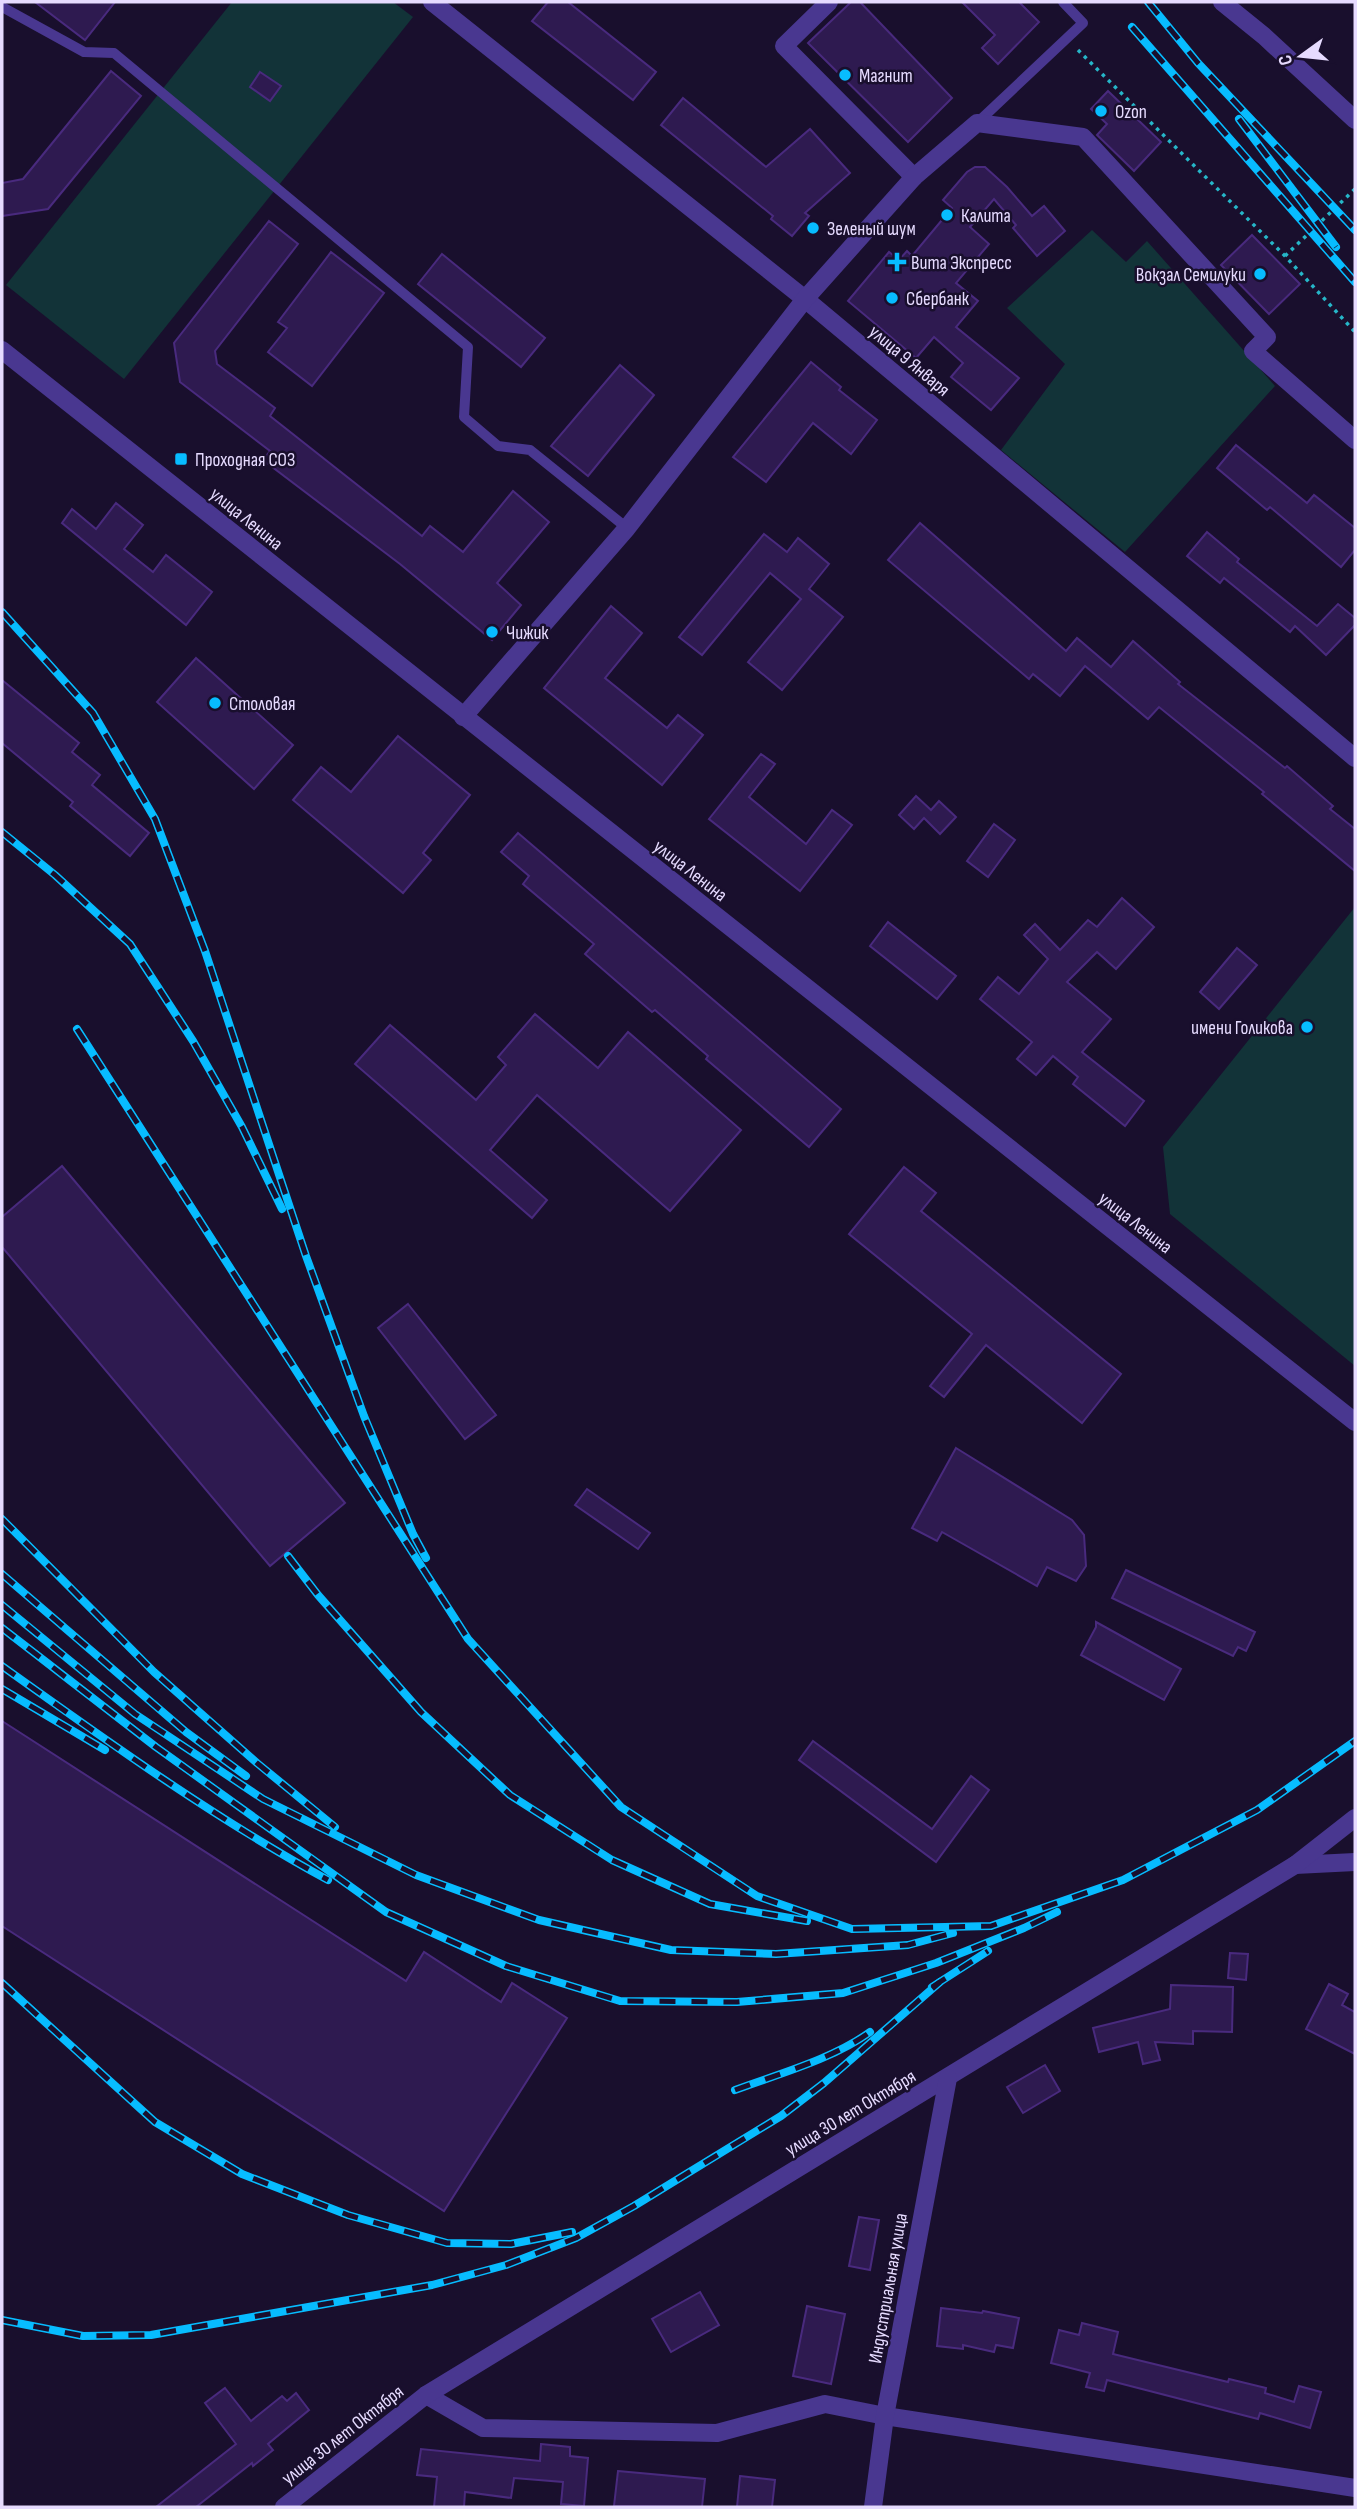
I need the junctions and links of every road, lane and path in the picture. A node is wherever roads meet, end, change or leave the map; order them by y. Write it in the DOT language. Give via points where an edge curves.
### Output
graph roads {
  1 [pos="432,2"];
  2 [pos="829,2"];
  3 [pos="1063,2"];
  4 [pos="1222,2"];
  5 [pos="2,7"];
  6 [pos="1067,38"];
  7 [pos="1355,120"];
  8 [pos="977,123"];
  9 [pos="914,177"];
  10 [pos="1355,189"];
  11 [pos="1285,256"];
  12 [pos="806,299"];
  13 [pos="1355,332"];
  14 [pos="2,350"];
  15 [pos="1355,440"];
  16 [pos="627,528"];
  17 [pos="463,717"];
  18 [pos="1355,758"];
  19 [pos="1355,1422"];
  20 [pos="1355,1818"];
  21 [pos="1355,1861"];
  22 [pos="1295,1865"];
  23 [pos="947,2078"];
  24 [pos="426,2395"];
  25 [pos="885,2416"];
  26 [pos="1355,2488"];
  27 [pos="284,2507"];
  28 [pos="873,2507"];
  1 -- 12 [label="street, улица 9 Января"];
  2 -- 9 [label="street" via="784,46"];
  3 -- 6 [label="lane" via="1083,23"];
  4 -- 7 [label="street"];
  5 -- 16 [label="lane" via="84,52 114,53 468,347 464,417 498,446 530,450"];
  6 -- 8 [label="lane"];
  6 -- 11 [label="path"];
  8 -- 9 [label="street"];
  8 -- 15 [label="street" via="1083,137 1267,337 1253,351"];
  9 -- 12 [label="street"];
  10 -- 11 [label="path"];
  11 -- 13 [label="path"];
  12 -- 16 [label="street"];
  12 -- 18 [label="street, улица 9 Января"];
  14 -- 17 [label="street, улица Ленина"];
  16 -- 17 [label="street"];
  17 -- 19 [label="street, улица Ленина"];
  20 -- 22 [label="street"];
  21 -- 22 [label="street"];
  22 -- 23 [label="street, улица 30 лет Октября"];
  23 -- 24 [label="street, улица 30 лет Октября"];
  23 -- 25 [label="street, Индустриальная улица"];
  24 -- 25 [label="street, улица 30 лет Октября" via="483,2428 717,2433 825,2404"];
  24 -- 27 [label="street, улица 30 лет Октября"];
  25 -- 26 [label="street, улица 30 лет Октября"];
  25 -- 28 [label="street, Индустриальная улица"];
}
